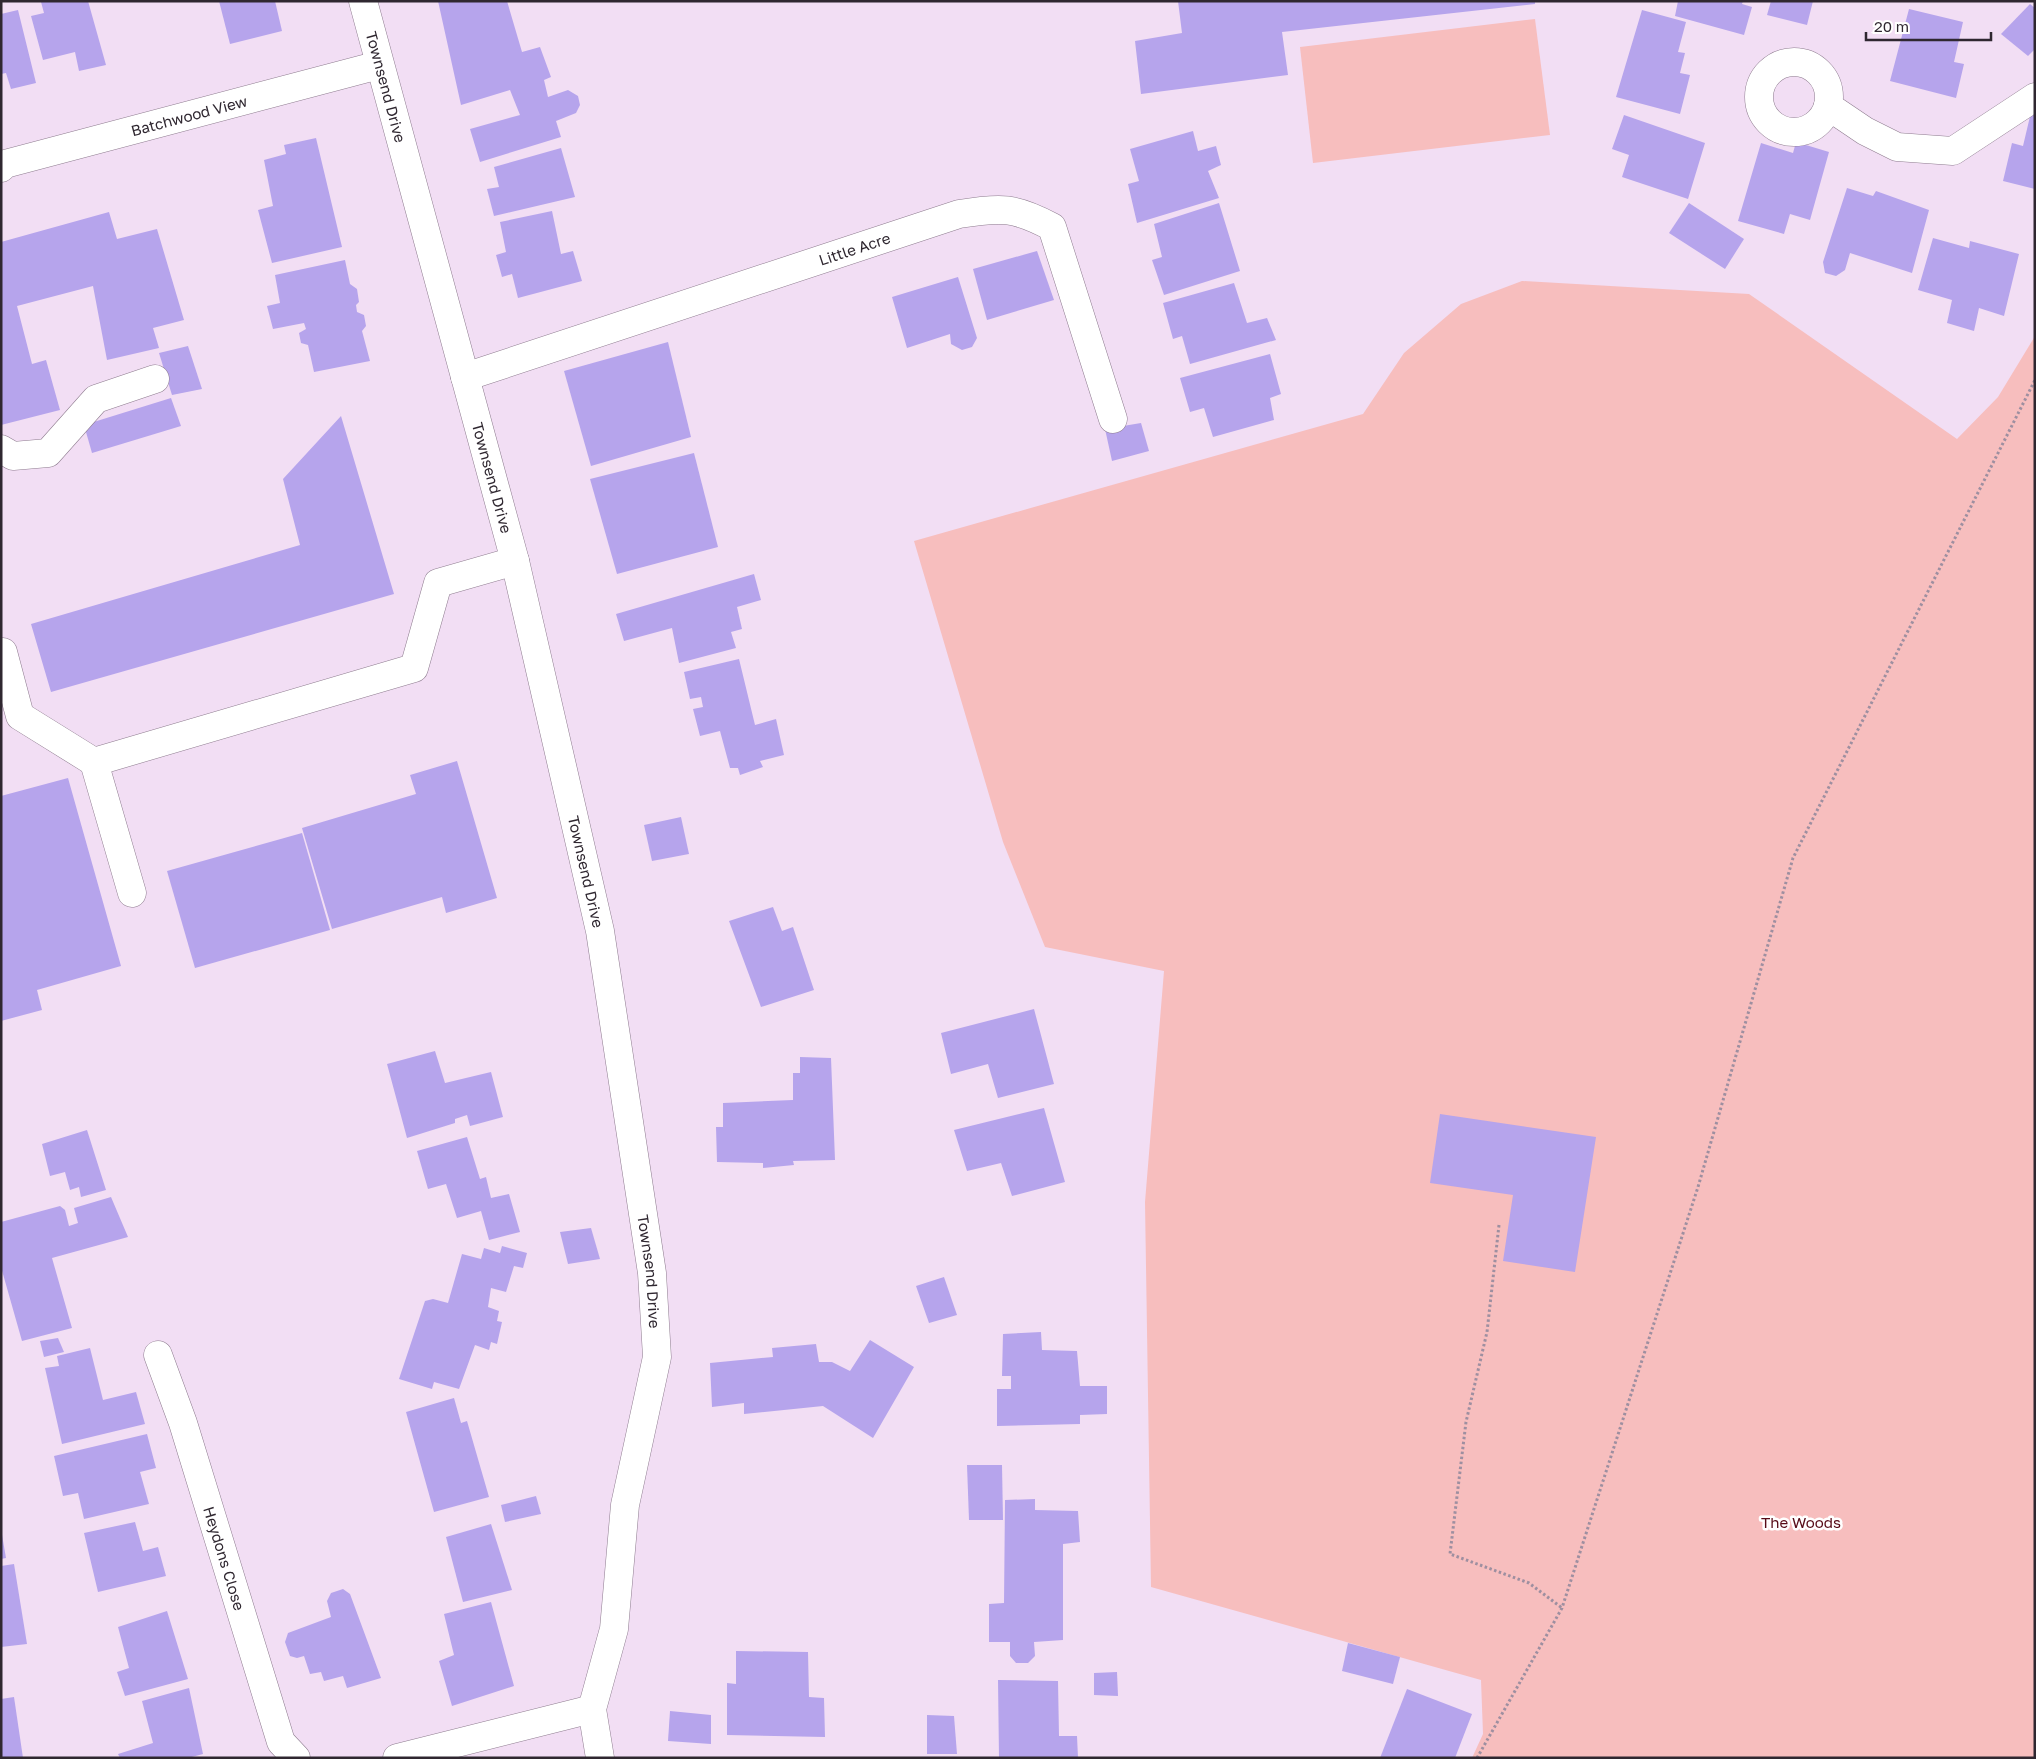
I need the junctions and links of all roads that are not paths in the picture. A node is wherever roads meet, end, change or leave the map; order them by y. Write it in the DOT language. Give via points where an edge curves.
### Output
graph roads {
  1 [pos="363,1"];
  2 [pos="380,65"];
  3 [pos="2035,97"];
  4 [pos="1828,106"];
  5 [pos="1,168"];
  6 [pos="465,377"];
  7 [pos="155,379"];
  8 [pos="1113,419"];
  9 [pos="1,449"];
  10 [pos="514,561"];
  11 [pos="3,652"];
  12 [pos="94,762"];
  13 [pos="132,893"];
  14 [pos="158,1355"];
  15 [pos="592,1709"];
  16 [pos="296,1758"];
  17 [pos="397,1758"];
  18 [pos="600,1758"];
  1 -- 2 [label="street, Townsend Drive"];
  2 -- 5 [label="street, Batchwood View" via="5,164"];
  2 -- 6 [label="street, Townsend Drive"];
  3 -- 4 [label="street" via="1954,152 1898,147 1865,131"];
  6 -- 8 [label="street, Little Acre" via="950,217 994,208 1029,214 1052,227"];
  6 -- 10 [label="street, Townsend Drive"];
  7 -- 9 [label="street" via="96,399 48,453 13,456"];
  10 -- 12 [label="street" via="438,583 414,668"];
  10 -- 15 [label="street, Townsend Drive" via="600,931 652,1273 657,1357 625,1505 614,1629"];
  11 -- 12 [label="street" via="20,716"];
  12 -- 13 [label="street"];
  14 -- 16 [label="street, Heydons Close" via="183,1423 281,1742"];
  15 -- 17 [label="street"];
  15 -- 18 [label="street, Townsend Drive"];
}
